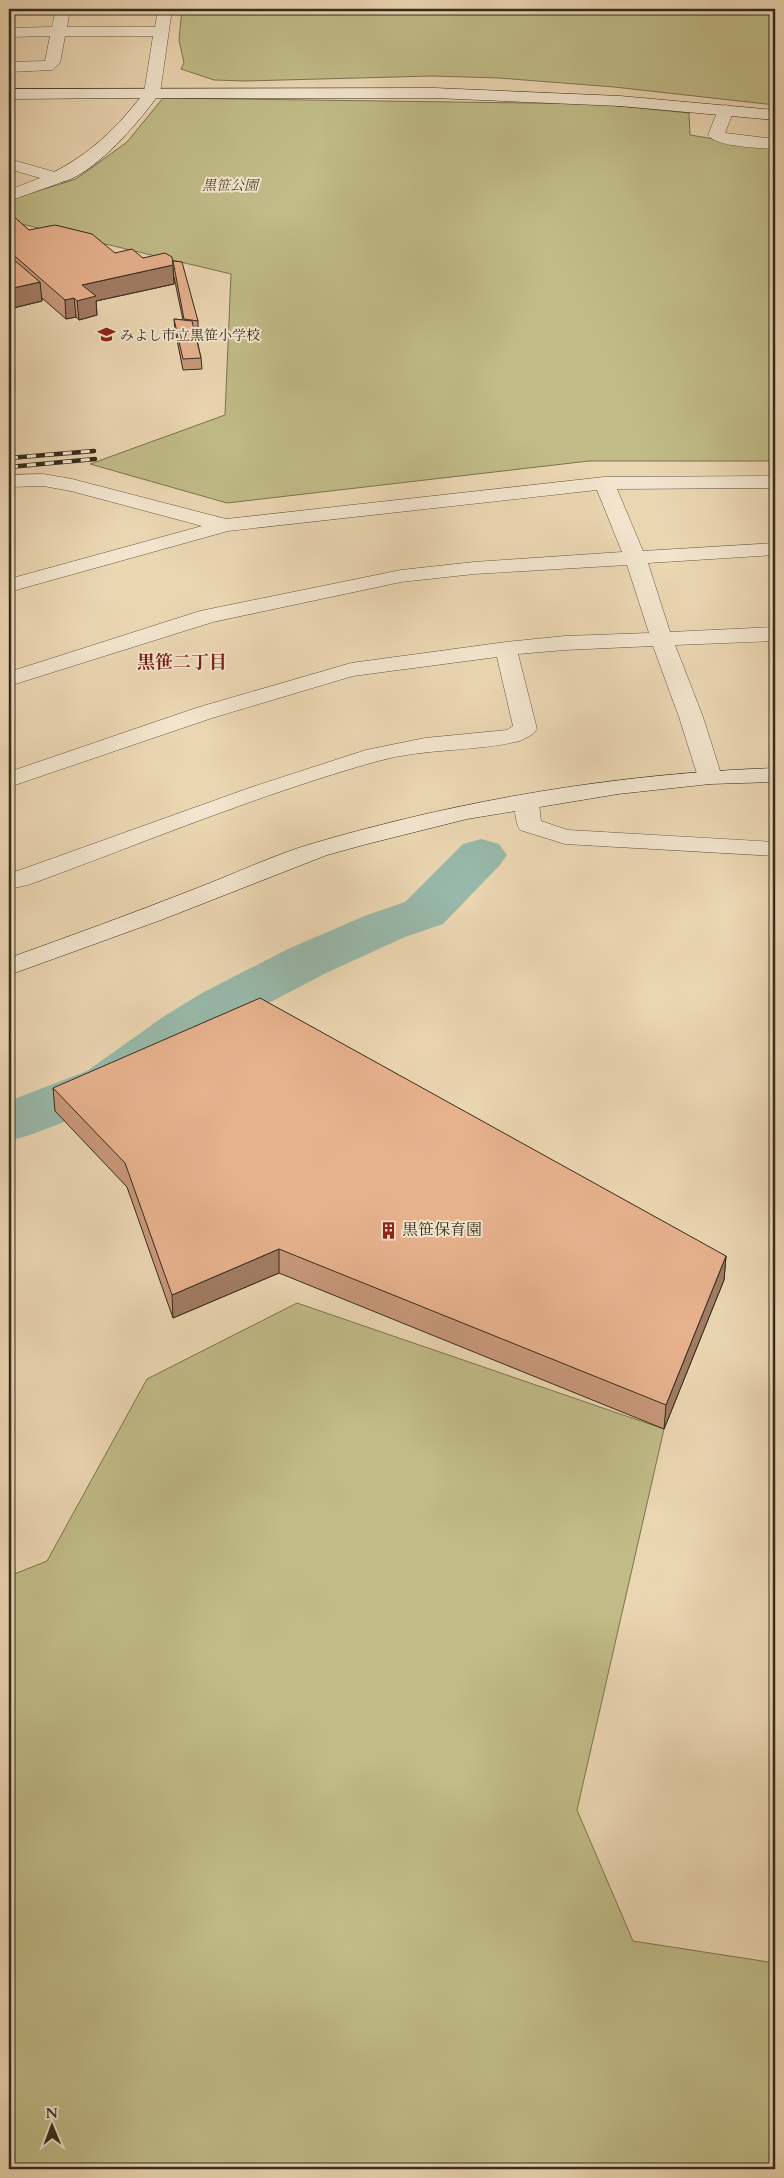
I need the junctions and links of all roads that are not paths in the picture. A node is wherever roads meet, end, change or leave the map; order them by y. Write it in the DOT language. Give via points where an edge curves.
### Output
graph roads {
  1 [pos="63,9"];
  2 [pos="165,9"];
  3 [pos="59,31"];
  4 [pos="162,31"];
  5 [pos="9,32"];
  6 [pos="9,67"];
  7 [pos="152,93"];
  8 [pos="9,94"];
  9 [pos="726,110"];
  10 [pos="775,115"];
  11 [pos="775,144"];
  12 [pos="9,164"];
  13 [pos="56,178"];
  14 [pos="9,196"];
  15 [pos="9,481"];
  16 [pos="775,482"];
  17 [pos="604,483"];
  18 [pos="227,526"];
  19 [pos="775,549"];
  20 [pos="635,557"];
  21 [pos="9,568"];
  22 [pos="39,577"];
  23 [pos="9,586"];
  24 [pos="775,634"];
  25 [pos="662,640"];
  26 [pos="506,649"];
  27 [pos="9,679"];
  28 [pos="775,775"];
  29 [pos="710,777"];
  30 [pos="9,780"];
  31 [pos="527,803"];
  32 [pos="775,849"];
  33 [pos="9,881"];
  34 [pos="9,967"];
  1 -- 3 [label="street"];
  2 -- 4 [label="street"];
  3 -- 4 [label="street"];
  3 -- 5 [label="street"];
  3 -- 6 [label="street" via="52,63 47,67"];
  4 -- 7 [label="street"];
  7 -- 8 [label="street"];
  7 -- 9 [label="street" via="434,93 620,101"];
  7 -- 13 [label="street" via="104,149"];
  9 -- 10 [label="street"];
  9 -- 11 [label="street" via="716,135"];
  12 -- 13 [label="street"];
  13 -- 14 [label="street"];
  15 -- 18 [label="street" via="43,480 72,485"];
  16 -- 17 [label="street"];
  17 -- 18 [label="street"];
  17 -- 20 [label="street"];
  18 -- 22 [label="street"];
  19 -- 20 [label="street"];
  20 -- 25 [label="street"];
  20 -- 27 [label="street" via="401,576 208,616"];
  21 -- 22 [label="street"];
  22 -- 23 [label="street"];
  24 -- 25 [label="street"];
  25 -- 26 [label="street"];
  25 -- 29 [label="street"];
  26 -- 30 [label="street" via="351,670 204,713"];
  26 -- 33 [label="street" via="525,730 512,736 425,745 374,756 260,792"];
  28 -- 29 [label="street"];
  29 -- 31 [label="street" via="618,787"];
  31 -- 32 [label="street" via="529,825 565,837"];
  31 -- 34 [label="street" via="468,812 318,850"];
}
